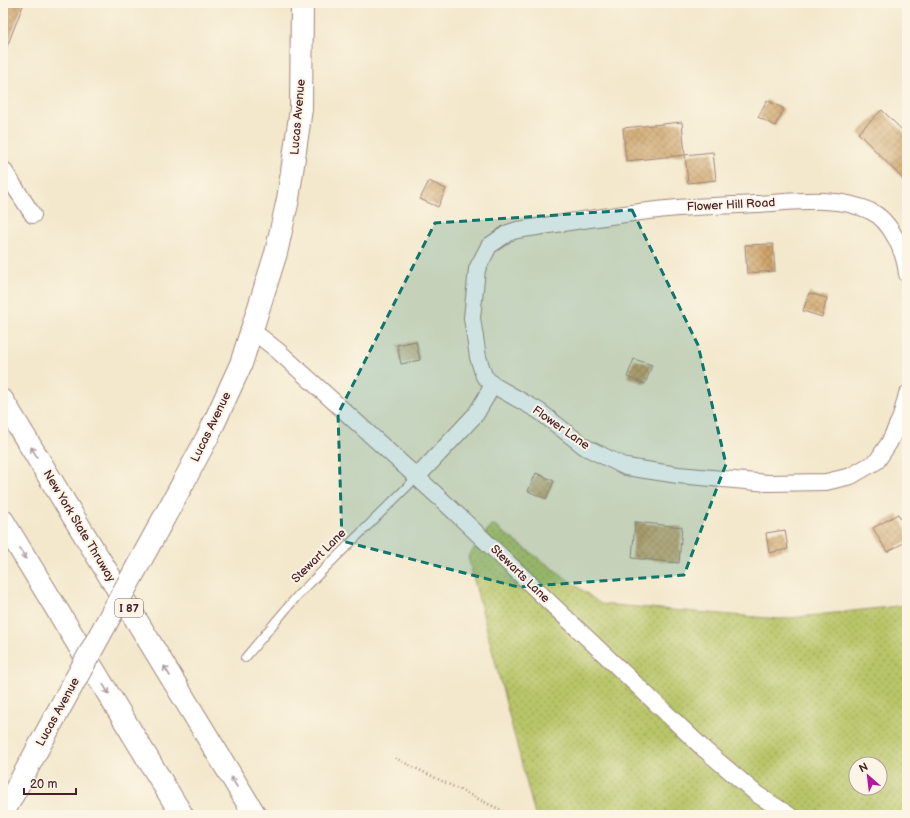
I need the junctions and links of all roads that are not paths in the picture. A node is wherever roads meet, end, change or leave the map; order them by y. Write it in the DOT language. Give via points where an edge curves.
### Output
graph roads {
  1 [pos="302,3"];
  2 [pos="3,169"];
  3 [pos="33,215"];
  4 [pos="517,230"];
  5 [pos="907,274"];
  6 [pos="253,331"];
  7 [pos="493,385"];
  8 [pos="907,394"];
  9 [pos="3,401"];
  10 [pos="417,477"];
  11 [pos="3,521"];
  12 [pos="245,658"];
  13 [pos="3,813"];
  14 [pos="182,815"];
  15 [pos="254,815"];
  16 [pos="789,815"];
  1 -- 6 [label="main road, Lucas Avenue" via="301,109 288,199 276,254"];
  2 -- 3 [label="street"];
  4 -- 5 [label="street, Flower Hill Road" via="658,210 824,200 859,206 882,219 894,235 906,264"];
  4 -- 7 [label="street, Flower Lane" via="489,246 477,269 472,318 478,357 484,376"];
  6 -- 10 [label="street, Stewarts Lane"];
  6 -- 13 [label="main road, Lucas Avenue, bridge" via="212,427 183,483"];
  7 -- 8 [label="street, Flower Lane" via="539,411 585,447 626,467 768,483 826,482 851,476 877,461 901,417"];
  7 -- 10 [label="street" via="476,414"];
  15 -- 9 [label="main road, New York State Thruway / I 87, one-way"];
  10 -- 12 [label="lane, Stewart Lane" via="298,595"];
  10 -- 16 [label="street, Stewarts Lane" via="705,750 758,795"];
  11 -- 14 [label="main road, one-way"];
}
